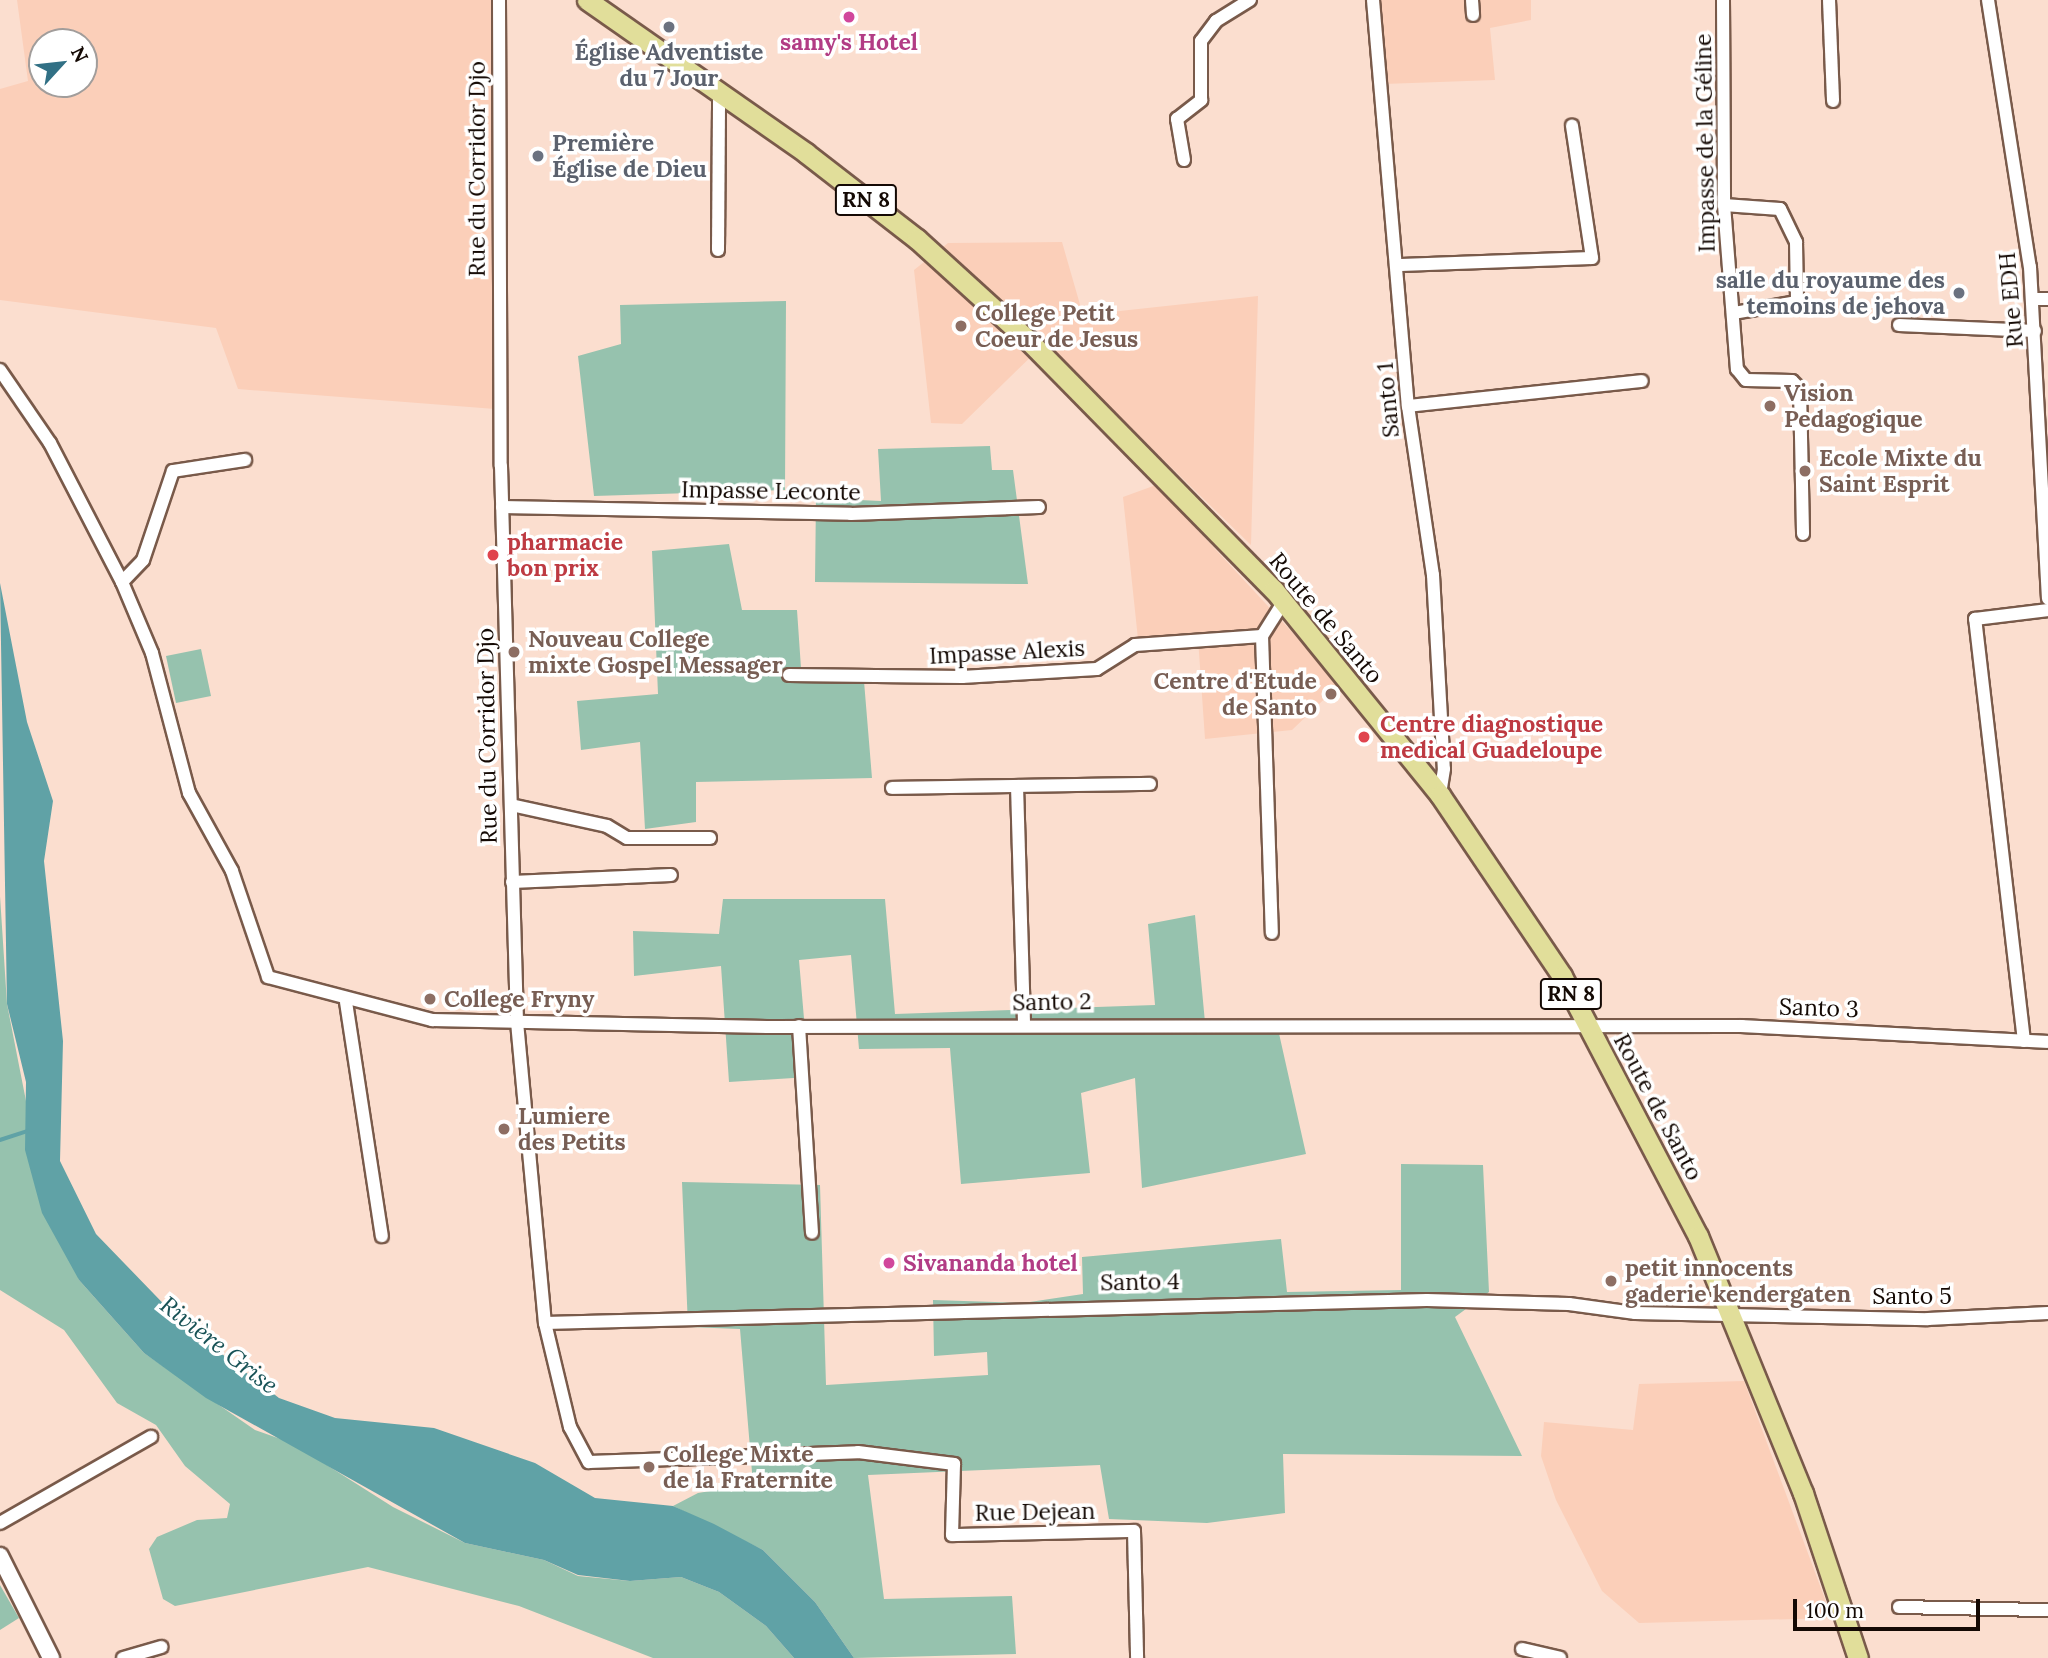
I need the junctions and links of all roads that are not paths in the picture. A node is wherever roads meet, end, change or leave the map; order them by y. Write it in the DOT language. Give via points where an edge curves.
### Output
graph roads {
  1 [pos="499,0"];
  2 [pos="587,0"];
  3 [pos="1250,0"];
  4 [pos="1373,0"];
  5 [pos="1472,0"];
  6 [pos="1723,0"];
  7 [pos="1829,0"];
  8 [pos="1988,0"];
  9 [pos="1473,15"];
  10 [pos="719,90"];
  11 [pos="1833,101"];
  12 [pos="1572,126"];
  13 [pos="1184,160"];
  14 [pos="1724,205"];
  15 [pos="718,250"];
  16 [pos="1400,265"];
  17 [pos="2032,299"];
  18 [pos="2048,299"];
  19 [pos="1732,313"];
  20 [pos="1899,325"];
  21 [pos="2035,331"];
  22 [pos="0,370"];
  23 [pos="1642,381"];
  24 [pos="1408,406"];
  25 [pos="245,460"];
  26 [pos="1039,507"];
  27 [pos="502,508"];
  28 [pos="1803,534"];
  29 [pos="122,582"];
  30 [pos="2048,599"];
  31 [pos="1284,601"];
  32 [pos="2048,610"];
  33 [pos="1262,636"];
  34 [pos="789,675"];
  35 [pos="1150,784"];
  36 [pos="1017,786"];
  37 [pos="892,788"];
  38 [pos="1440,795"];
  39 [pos="511,805"];
  40 [pos="710,838"];
  41 [pos="671,875"];
  42 [pos="512,882"];
  43 [pos="1272,933"];
  44 [pos="346,1002"];
  45 [pos="517,1022"];
  46 [pos="1024,1024"];
  47 [pos="1587,1025"];
  48 [pos="799,1026"];
  49 [pos="2024,1041"];
  50 [pos="2048,1042"];
  51 [pos="812,1233"];
  52 [pos="382,1236"];
  53 [pos="1734,1313"];
  54 [pos="2048,1313"];
  55 [pos="545,1323"];
  56 [pos="151,1437"];
  57 [pos="589,1462"];
  58 [pos="0,1522"];
  59 [pos="0,1556"];
  60 [pos="1899,1607"];
  61 [pos="2048,1610"];
  62 [pos="161,1647"];
  63 [pos="1522,1649"];
  64 [pos="51,1658"];
  65 [pos="123,1658"];
  66 [pos="1137,1658"];
  67 [pos="1560,1658"];
  68 [pos="1858,1658"];
  1 -- 27 [label="street, Rue du Corridor Djo"];
  2 -- 10 [label="main road, Route de Santo / RN 8"];
  3 -- 13 [label="street" via="1216,21 1201,41 1200,100 1177,119"];
  4 -- 16 [label="street, Santo 1"];
  5 -- 9 [label="street"];
  6 -- 14 [label="street, Impasse de la Géline"];
  7 -- 11 [label="street"];
  8 -- 17 [label="street, Rue EDH"];
  10 -- 15 [label="street"];
  10 -- 31 [label="main road, Route de Santo / RN 8" via="928,249 1030,342"];
  12 -- 16 [label="street" via="1592,258"];
  14 -- 19 [label="street, Impasse de la Géline"];
  14 -- 19 [label="street" via="1780,208 1796,242 1797,302"];
  16 -- 24 [label="street, Santo 1"];
  17 -- 18 [label="street"];
  17 -- 21 [label="street, Rue EDH"];
  19 -- 28 [label="street, Impasse de la Géline" via="1737,369 1746,380 1792,381 1800,389"];
  20 -- 21 [label="street"];
  21 -- 30 [label="street, Rue EDH"];
  22 -- 29 [label="street" via="50,443"];
  23 -- 24 [label="street"];
  24 -- 38 [label="street, Santo 1" via="1433,575 1444,769"];
  25 -- 29 [label="street" via="173,471 144,560"];
  26 -- 27 [label="street, Impasse Leconte" via="852,514"];
  27 -- 39 [label="street, Rue du Corridor Djo"];
  29 -- 44 [label="street, Santo 2" via="152,653 189,793 232,872 263,974"];
  31 -- 33 [label="street"];
  31 -- 38 [label="main road, Route de Santo / RN 8"];
  32 -- 49 [label="street" via="1975,619"];
  33 -- 34 [label="street, Impasse Alexis" via="1135,645 1097,669 1026,676"];
  33 -- 43 [label="street"];
  35 -- 36 [label="street"];
  36 -- 37 [label="street"];
  36 -- 46 [label="street"];
  38 -- 47 [label="main road, Route de Santo / RN 8"];
  39 -- 40 [label="street" via="607,826 627,838"];
  39 -- 42 [label="street, Rue du Corridor Djo"];
  41 -- 42 [label="street"];
  42 -- 45 [label="street, Rue du Corridor Djo"];
  44 -- 45 [label="street, Santo 2" via="432,1020"];
  44 -- 52 [label="street"];
  45 -- 48 [label="street, Santo 2"];
  45 -- 55 [label="street, Rue du Corridor Djo"];
  46 -- 47 [label="street, Santo 2"];
  46 -- 48 [label="street, Santo 2"];
  47 -- 49 [label="street, Santo 3"];
  47 -- 53 [label="main road, Route de Santo / RN 8"];
  48 -- 51 [label="street"];
  49 -- 50 [label="street, Santo 3"];
  53 -- 54 [label="street, Santo 5" via="1928,1319"];
  53 -- 55 [label="street, Santo 4" via="1427,1300"];
  53 -- 68 [label="main road, Route de Santo / RN 8"];
  55 -- 57 [label="street, Rue du Corridor Djo" via="570,1427"];
  56 -- 58 [label="street"];
  57 -- 66 [label="street, Rue Dejean" via="858,1452 954,1464 953,1535 1134,1531"];
  59 -- 64 [label="street"];
  60 -- 61 [label="street"];
  62 -- 65 [label="street"];
  63 -- 67 [label="street"];
}
